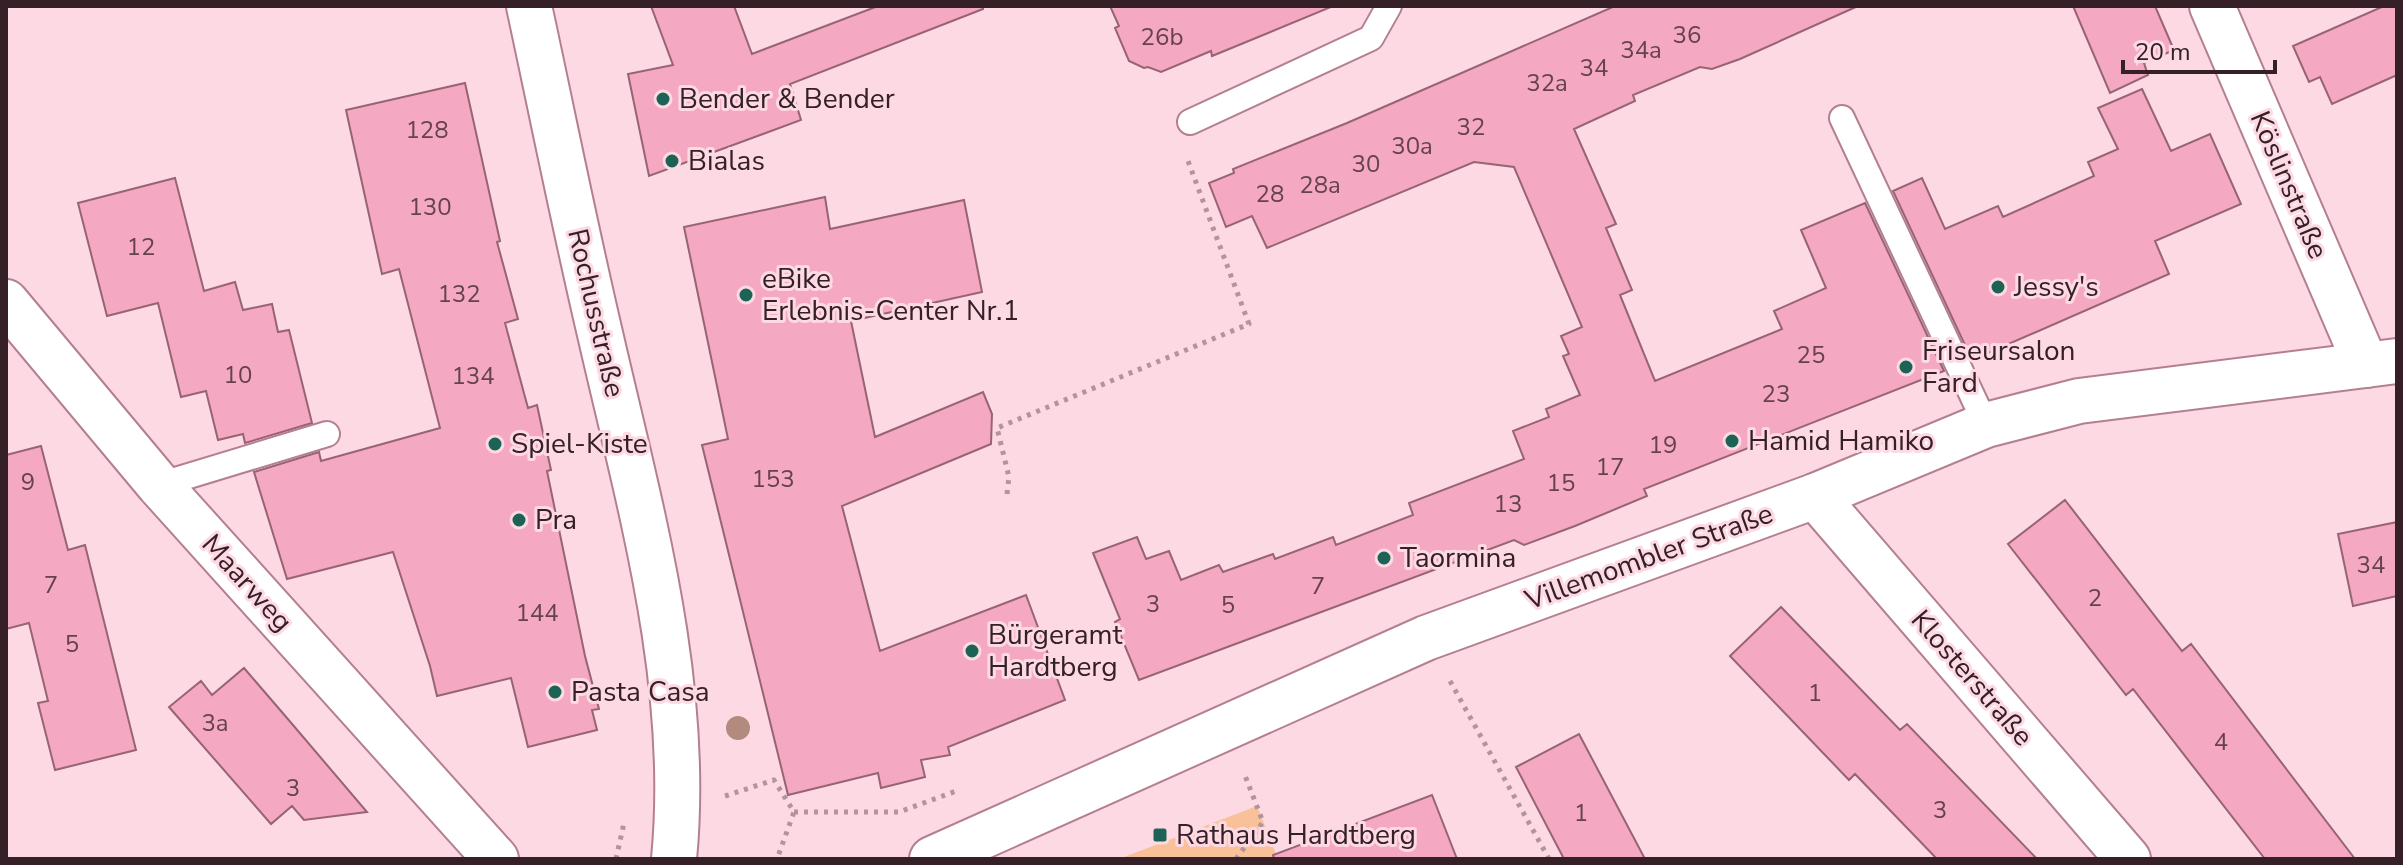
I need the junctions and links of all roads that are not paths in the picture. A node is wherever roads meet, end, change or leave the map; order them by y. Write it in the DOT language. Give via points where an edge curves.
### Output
graph roads {
  1 [pos="529,6"];
  2 [pos="1389,6"];
  3 [pos="2212,6"];
  4 [pos="1842,118"];
  5 [pos="1190,122"];
  6 [pos="6,302"];
  7 [pos="2382,363"];
  8 [pos="1986,425"];
  9 [pos="327,434"];
  10 [pos="159,485"];
  11 [pos="1815,496"];
  12 [pos="496,859"];
  13 [pos="674,859"];
  14 [pos="932,859"];
  15 [pos="2128,859"];
  1 -- 13 [label="street, Rochusstraße" via="666,636 679,812"];
  2 -- 5 [label="lane" via="1371,38"];
  3 -- 7 [label="street, Köslinstraße"];
  4 -- 8 [label="lane"];
  6 -- 10 [label="street, Maarweg"];
  7 -- 8 [label="street, Villemombler Straße" via="2079,401"];
  8 -- 11 [label="street, Villemombler Straße"];
  9 -- 10 [label="lane"];
  10 -- 12 [label="street, Maarweg"];
  11 -- 14 [label="street, Villemombler Straße" via="1426,638"];
  11 -- 15 [label="street, Klosterstraße"];
}
